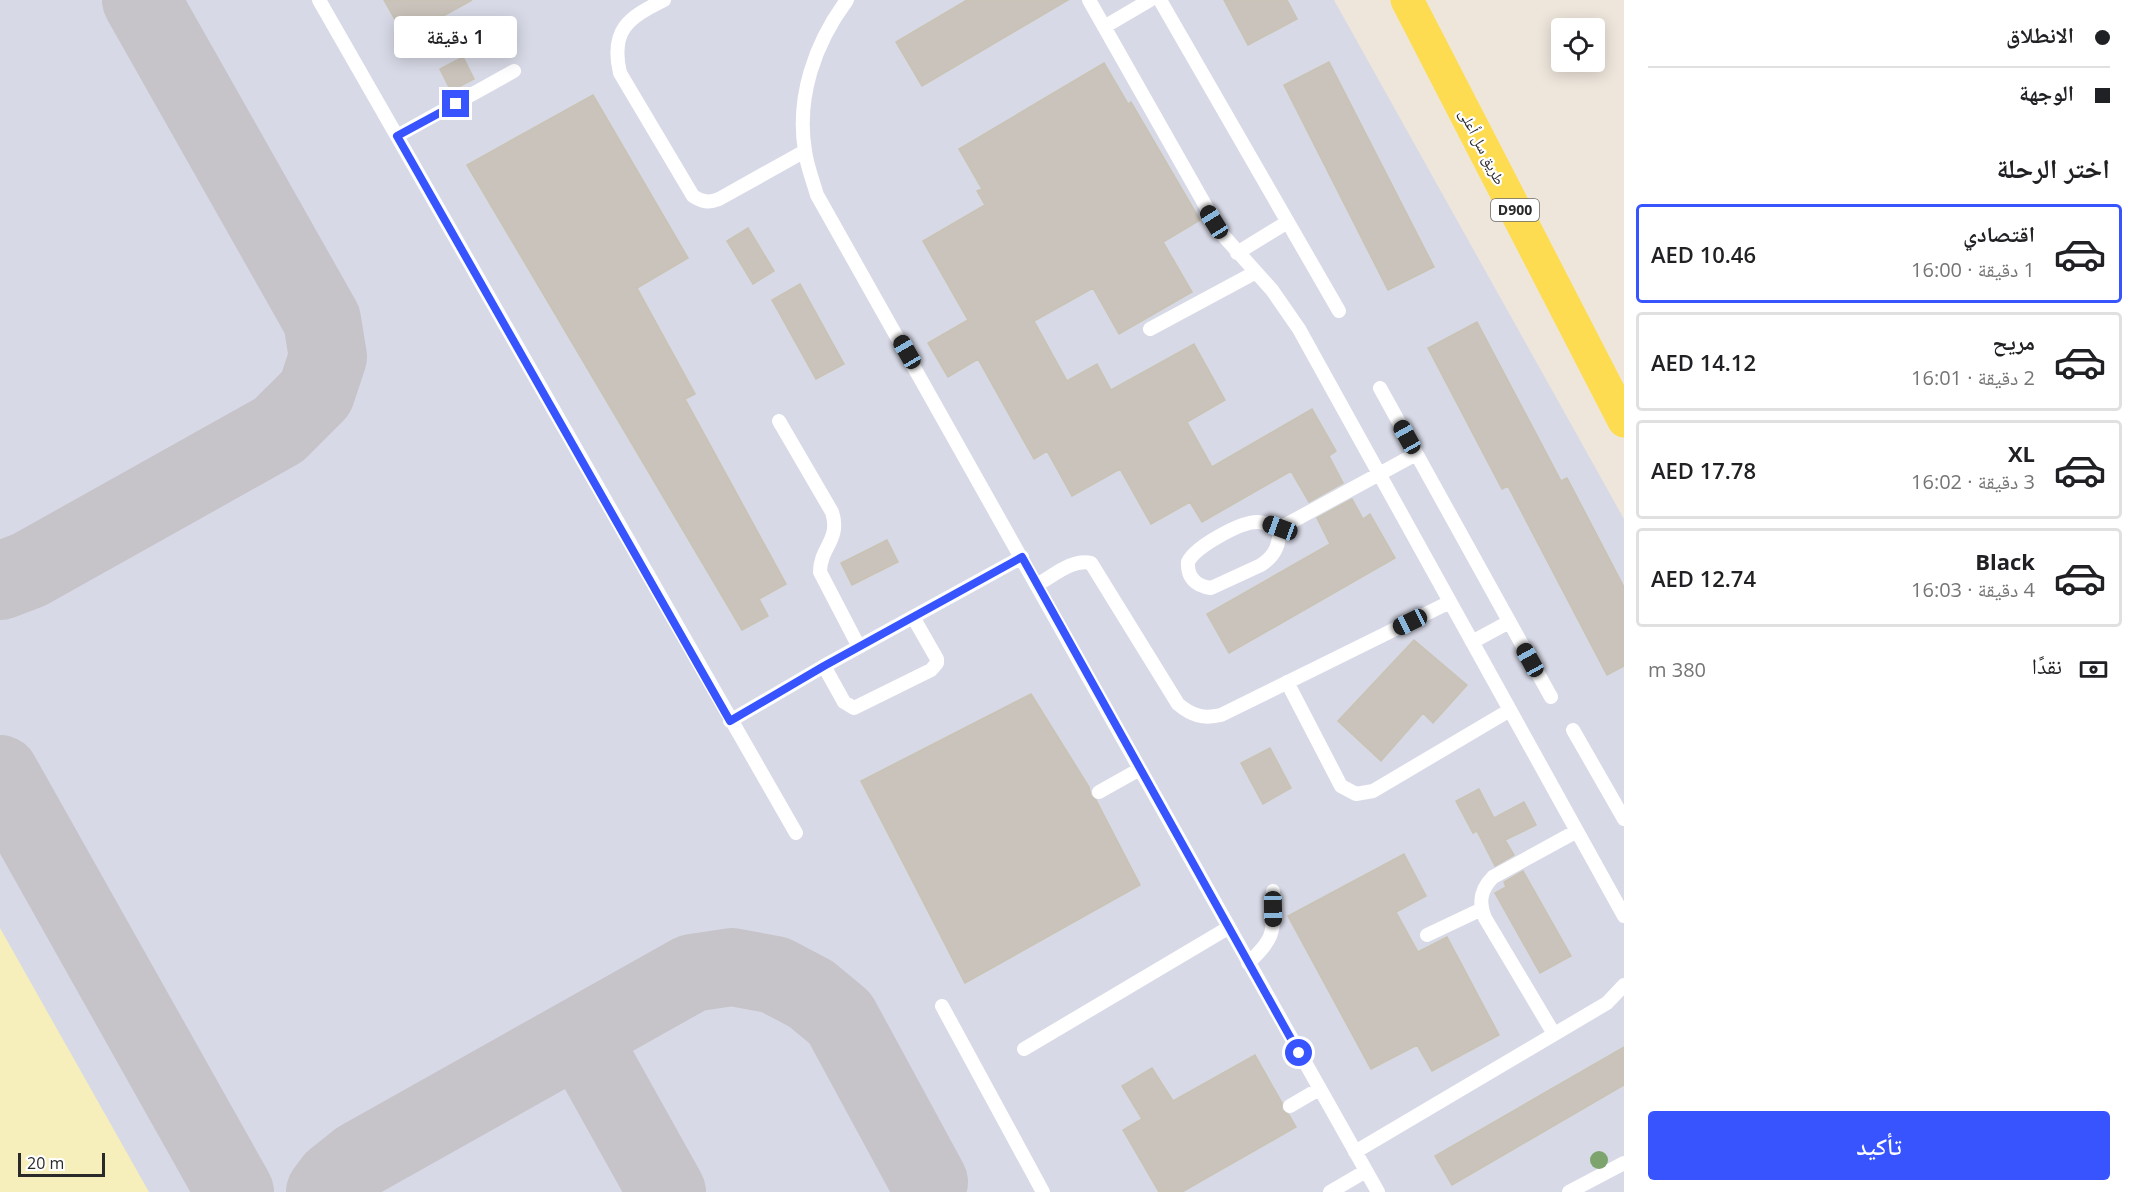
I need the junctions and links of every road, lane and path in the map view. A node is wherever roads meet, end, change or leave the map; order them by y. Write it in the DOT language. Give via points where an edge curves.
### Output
graph roads {
  1 [pos="319,0"];
  2 [pos="664,0"];
  3 [pos="845,0"];
  4 [pos="1089,0"];
  5 [pos="1150,0"];
  6 [pos="1160,0"];
  7 [pos="1407,0"];
  8 [pos="1104,27"];
  9 [pos="514,71"];
  10 [pos="397,136"];
  11 [pos="805,151"];
  12 [pos="1286,223"];
  13 [pos="1237,254"];
  14 [pos="1256,272"];
  15 [pos="1339,311"];
  16 [pos="1150,329"];
  17 [pos="1380,388"];
  18 [pos="779,421"];
  19 [pos="1624,421"];
  20 [pos="1416,454"];
  21 [pos="1380,474"];
  22 [pos="1280,528"];
  23 [pos="1022,557"];
  24 [pos="1038,584"];
  25 [pos="1450,602"];
  26 [pos="913,617"];
  27 [pos="1509,622"];
  28 [pos="1473,642"];
  29 [pos="859,647"];
  30 [pos="824,666"];
  31 [pos="1287,682"];
  32 [pos="1551,697"];
  33 [pos="1510,710"];
  34 [pos="730,721"];
  35 [pos="1573,730"];
  36 [pos="1140,769"];
  37 [pos="1099,792"];
  38 [pos="1624,819"];
  39 [pos="1577,831"];
  40 [pos="796,833"];
  41 [pos="1273,891"];
  42 [pos="1482,909"];
  43 [pos="1624,916"];
  44 [pos="1228,928"];
  45 [pos="1427,935"];
  46 [pos="1248,963"];
  47 [pos="1624,985"];
  48 [pos="942,1006"];
  49 [pos="1554,1034"];
  50 [pos="1024,1048"];
  51 [pos="1319,1089"];
  52 [pos="1290,1106"];
  53 [pos="1355,1152"];
  54 [pos="1624,1163"];
  55 [pos="1366,1171"];
  56 [pos="1043,1192"];
  57 [pos="1330,1192"];
  58 [pos="1378,1192"];
  59 [pos="1569,1192"];
  1 -- 10 [label="lane"];
  2 -- 11 [label="lane" via="630,20 619,35 616,54 620,73 693,196 701,201 719,199"];
  3 -- 11 [label="lane" via="809,71 803,111"];
  4 -- 8 [label="lane"];
  5 -- 8 [label="lane"];
  6 -- 12 [label="lane"];
  7 -- 19 [label="main road, طريق سل أعلى / D900"];
  8 -- 13 [label="lane" via="1207,211"];
  9 -- 10 [label="lane"];
  10 -- 34 [label="lane"];
  11 -- 23 [label="lane" via="817,195"];
  12 -- 13 [label="lane"];
  12 -- 15 [label="lane"];
  13 -- 14 [label="lane"];
  14 -- 16 [label="lane"];
  14 -- 21 [label="lane" via="1299,329"];
  17 -- 20 [label="lane"];
  18 -- 29 [label="lane" via="836,523 820,561 820,572"];
  20 -- 21 [label="lane"];
  20 -- 27 [label="lane"];
  21 -- 22 [label="lane"];
  21 -- 25 [label="lane"];
  22 -- 22 [label="lane" via="1250,523 1198,548 1188,561 1190,577 1195,584 1211,588 1261,565 1278,546"];
  23 -- 24 [label="lane"];
  23 -- 26 [label="lane"];
  24 -- 31 [label="lane" via="1076,563 1091,563 1171,695 1178,705 1198,716 1221,715"];
  24 -- 36 [label="lane"];
  25 -- 28 [label="lane"];
  25 -- 31 [label="lane"];
  26 -- 29 [label="lane"];
  26 -- 30 [label="lane" via="937,659 931,669 854,708 844,702"];
  27 -- 28 [label="lane"];
  27 -- 32 [label="lane"];
  28 -- 33 [label="lane"];
  29 -- 30 [label="lane"];
  30 -- 34 [label="lane"];
  31 -- 33 [label="lane" via="1336,778 1356,794 1373,791"];
  33 -- 39 [label="lane"];
  34 -- 40 [label="lane"];
  35 -- 38 [label="lane"];
  36 -- 37 [label="lane"];
  36 -- 44 [label="lane"];
  39 -- 42 [label="lane" via="1494,877 1482,891"];
  39 -- 43 [label="lane"];
  41 -- 46 [label="lane" via="1272,933 1267,945"];
  42 -- 45 [label="lane"];
  42 -- 49 [label="lane"];
  44 -- 46 [label="lane"];
  44 -- 50 [label="lane"];
  46 -- 51 [label="lane"];
  47 -- 49 [label="lane" via="1607,1002"];
  48 -- 56 [label="lane"];
  49 -- 53 [label="lane"];
  51 -- 52 [label="lane"];
  51 -- 53 [label="lane"];
  53 -- 55 [label="lane"];
  54 -- 59 [label="lane"];
  55 -- 57 [label="lane"];
  55 -- 58 [label="lane"];
}
